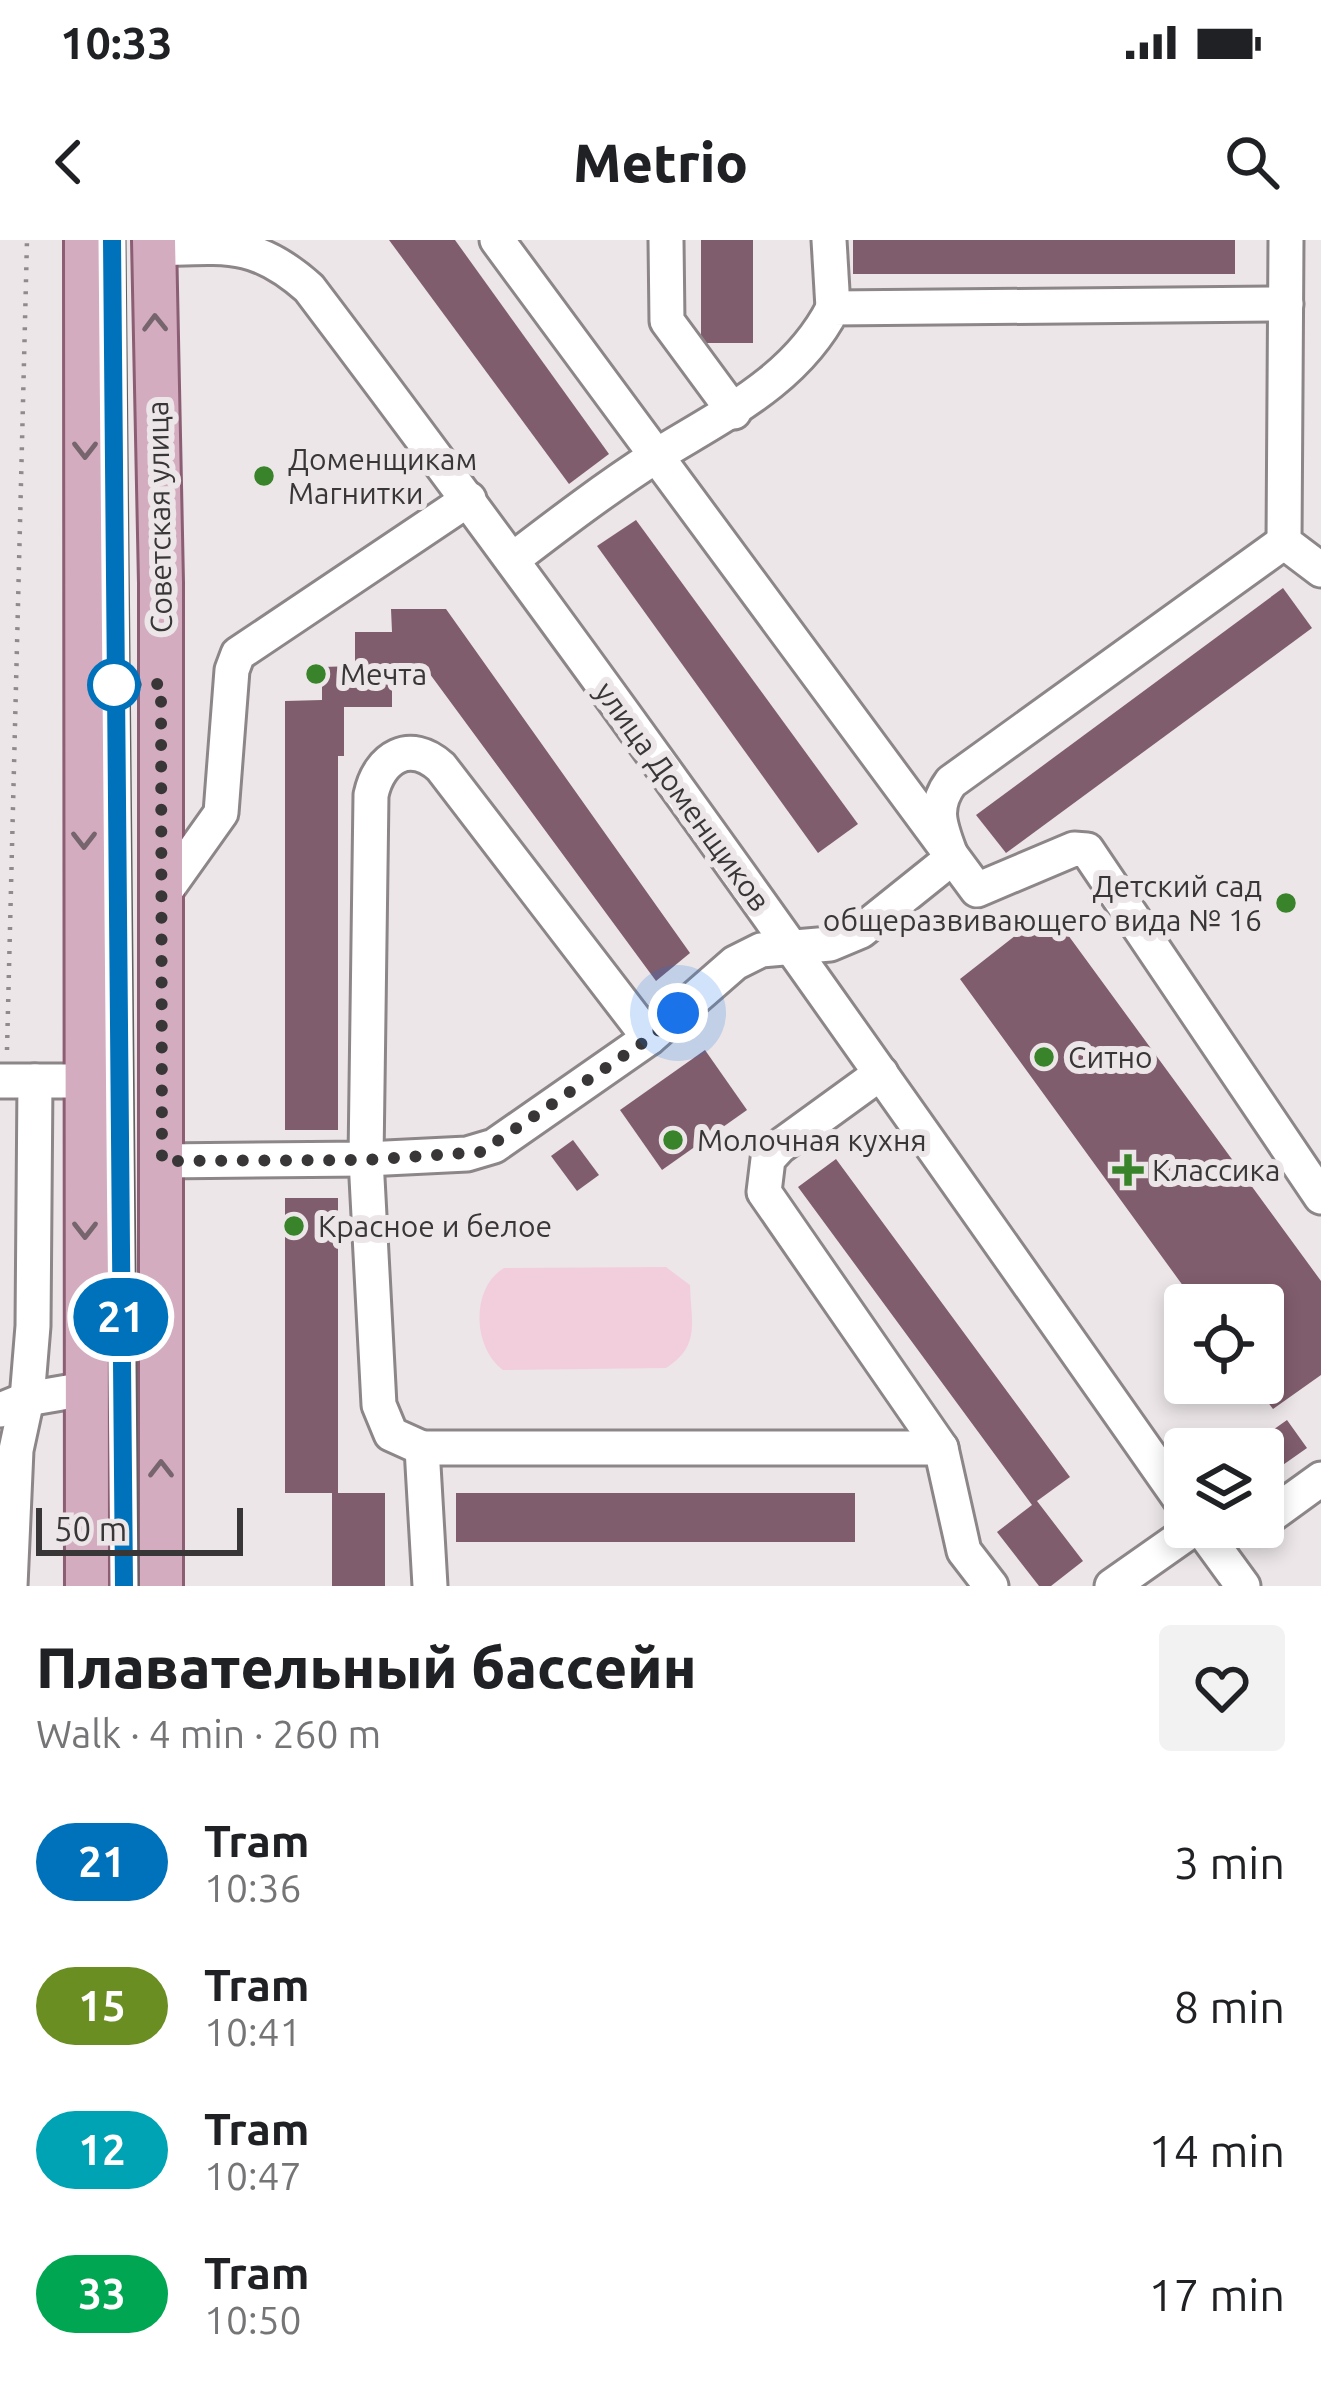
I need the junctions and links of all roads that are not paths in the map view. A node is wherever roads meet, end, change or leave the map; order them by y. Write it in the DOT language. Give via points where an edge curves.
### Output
graph roads {
  1 [pos="497,240"];
  2 [pos="666,240"];
  3 [pos="829,240"];
  4 [pos="1286,240"];
  5 [pos="154,244"];
  6 [pos="86,245"];
  7 [pos="1286,304"];
  8 [pos="833,308"];
  9 [pos="734,412"];
  10 [pos="656,456"];
  11 [pos="469,499"];
  12 [pos="1284,542"];
  13 [pos="512,560"];
  14 [pos="1321,570"];
  15 [pos="952,857"];
  16 [pos="162,896"];
  17 [pos="791,945"];
  18 [pos="650,1038"];
  19 [pos="881,1073"];
  20 [pos="14,1081"];
  21 [pos="84,1081"];
  22 [pos="366,1160"];
  23 [pos="162,1161"];
  24 [pos="1321,1197"];
  25 [pos="86,1389"];
  26 [pos="13,1404"];
  27 [pos="422,1448"];
  28 [pos="940,1448"];
  29 [pos="1164,1476"];
  30 [pos="1321,1479"];
  31 [pos="1284,1506"];
  32 [pos="1181,1548"];
  33 [pos="1215,1548"];
  34 [pos="10,1586"];
  35 [pos="88,1586"];
  36 [pos="160,1586"];
  37 [pos="430,1586"];
  38 [pos="992,1586"];
  39 [pos="1112,1586"];
  40 [pos="1243,1586"];
  1 -- 10 [label="street"];
  2 -- 9 [label="street" via="668,321"];
  3 -- 8 [label="street"];
  4 -- 7 [label="street"];
  5 -- 6 [label="main road, улица Доменщиков"];
  5 -- 11 [label="street, улица Доменщиков" via="259,248 282,260"];
  16 -- 5 [label="main road, Советская улица, one-way"];
  6 -- 21 [label="main road, one-way"];
  7 -- 8 [label="street"];
  7 -- 12 [label="street"];
  8 -- 9 [label="street" via="793,363"];
  9 -- 10 [label="street"];
  10 -- 13 [label="street"];
  10 -- 15 [label="street"];
  11 -- 13 [label="street, улица Доменщиков"];
  11 -- 16 [label="street" via="238,654 221,813"];
  12 -- 14 [label="street"];
  12 -- 15 [label="street" via="951,782 937,813"];
  13 -- 17 [label="street, улица Доменщиков"];
  15 -- 17 [label="street" via="861,931 830,944"];
  15 -- 24 [label="street" via="977,890 1087,850"];
  16 -- 23 [label="main road, Советская улица"];
  17 -- 18 [label="street" via="735,963"];
  17 -- 19 [label="street, улица Доменщиков"];
  18 -- 22 [label="street" via="481,1152"];
  18 -- 22 [label="street" via="441,767 430,756 397,754 382,765 371,795"];
  19 -- 28 [label="street" via="779,1147 768,1160 764,1192"];
  19 -- 29 [label="street, улица Доменщиков"];
  20 -- 21 [label="street"];
  20 -- 26 [label="street" via="32,1326"];
  21 -- 25 [label="main road, one-way"];
  22 -- 23 [label="street"];
  22 -- 27 [label="street" via="379,1405 392,1434"];
  36 -- 23 [label="main road, Советская улица, one-way"];
  25 -- 26 [label="street"];
  25 -- 35 [label="main road"];
  26 -- 34 [label="street"];
  27 -- 28 [label="street"];
  27 -- 37 [label="street"];
  28 -- 38 [label="street" via="964,1550"];
  30 -- 31 [label="street"];
  32 -- 39 [label="street"];
  33 -- 40 [label="street"];
}
